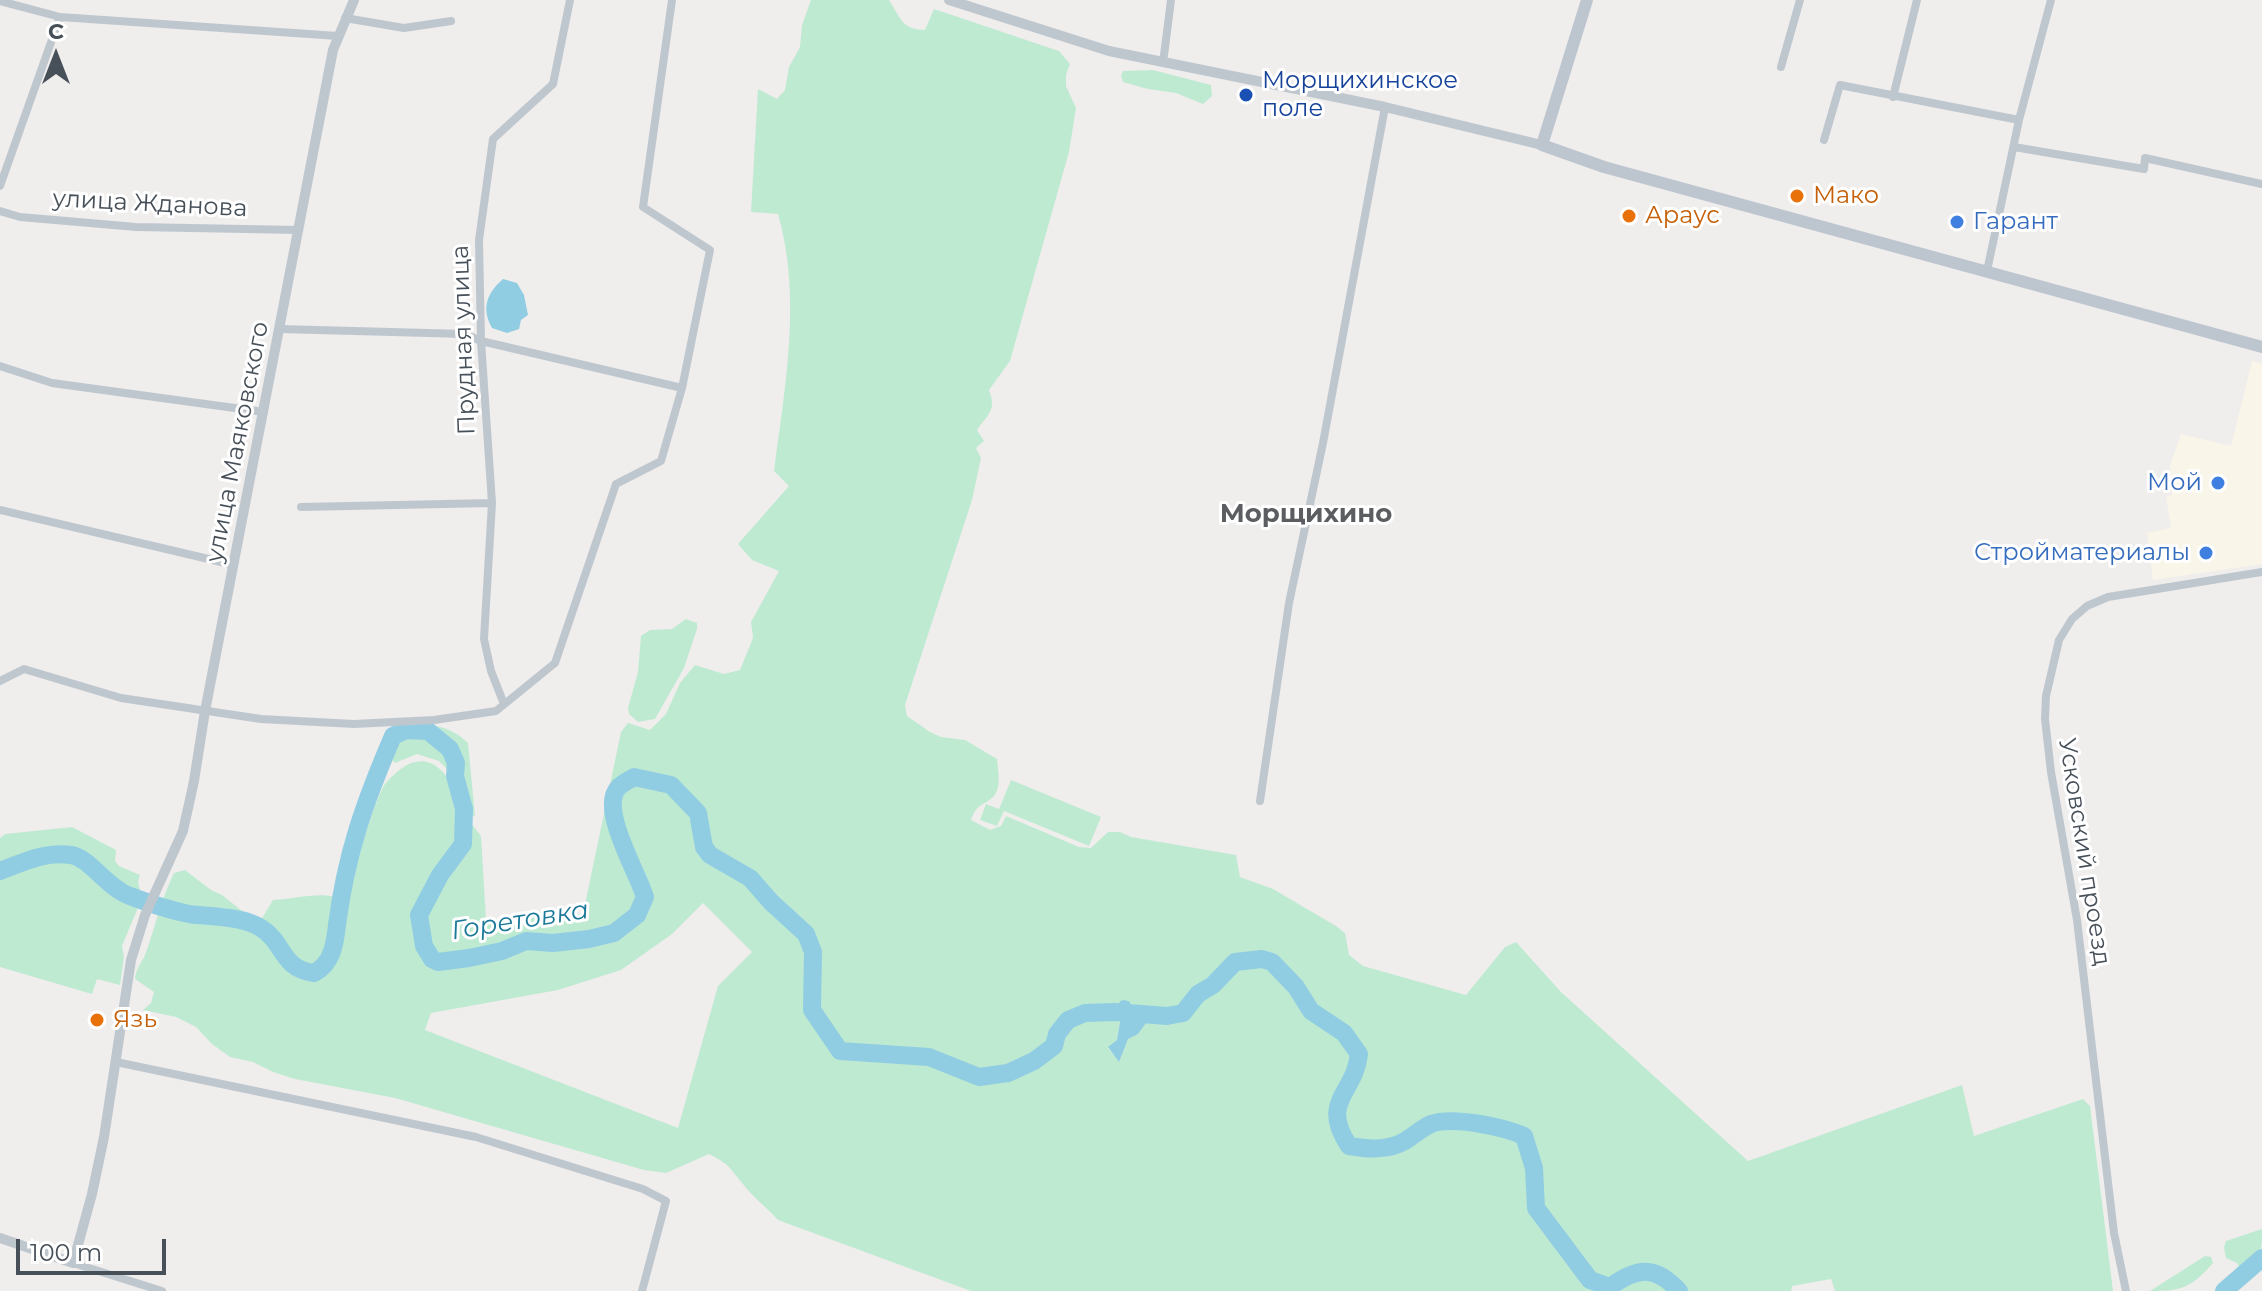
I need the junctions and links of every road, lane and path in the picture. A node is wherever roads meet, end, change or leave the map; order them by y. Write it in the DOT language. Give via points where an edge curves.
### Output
graph roads {
  1 [pos="354,0"];
  2 [pos="570,0"];
  3 [pos="672,0"];
  4 [pos="949,0"];
  5 [pos="1171,0"];
  6 [pos="1587,0"];
  7 [pos="1800,0"];
  8 [pos="1917,0"];
  9 [pos="2051,0"];
  10 [pos="0,1"];
  11 [pos="60,17"];
  12 [pos="345,18"];
  13 [pos="451,21"];
  14 [pos="338,36"];
  15 [pos="1163,63"];
  16 [pos="1781,67"];
  17 [pos="1893,97"];
  18 [pos="1385,107"];
  19 [pos="2019,120"];
  20 [pos="1824,140"];
  21 [pos="1542,145"];
  22 [pos="2014,147"];
  23 [pos="2262,184"];
  24 [pos="0,186"];
  25 [pos="0,211"];
  26 [pos="299,230"];
  27 [pos="1987,271"];
  28 [pos="280,329"];
  29 [pos="481,341"];
  30 [pos="2262,347"];
  31 [pos="0,366"];
  32 [pos="682,388"];
  33 [pos="264,412"];
  34 [pos="492,503"];
  35 [pos="301,507"];
  36 [pos="0,510"];
  37 [pos="234,565"];
  38 [pos="2262,572"];
  39 [pos="0,681"];
  40 [pos="504,704"];
  41 [pos="205,711"];
  42 [pos="1260,801"];
  43 [pos="116,1062"];
  44 [pos="0,1238"];
  45 [pos="73,1263"];
  46 [pos="162,1291"];
  47 [pos="642,1291"];
  48 [pos="2126,1291"];
  1 -- 12 [label="street, улица Маяковского"];
  2 -- 29 [label="street, Прудная улица" via="553,84 493,139 479,240"];
  3 -- 32 [label="street" via="643,207 710,250"];
  4 -- 15 [label="street" via="1070,40"];
  5 -- 15 [label="street"];
  6 -- 21 [label="main road"];
  7 -- 16 [label="street"];
  8 -- 17 [label="street"];
  9 -- 19 [label="street"];
  10 -- 11 [label="street"];
  11 -- 14 [label="street"];
  11 -- 24 [label="street"];
  12 -- 13 [label="street" via="404,28"];
  12 -- 14 [label="street, улица Маяковского"];
  14 -- 26 [label="street, улица Маяковского"];
  15 -- 18 [label="street"];
  17 -- 19 [label="street"];
  17 -- 20 [label="street" via="1840,85"];
  18 -- 21 [label="street"];
  18 -- 42 [label="street" via="1289,603"];
  19 -- 22 [label="street"];
  21 -- 27 [label="main road" via="1604,167"];
  22 -- 23 [label="street" via="2144,169 2145,158"];
  22 -- 27 [label="street"];
  25 -- 26 [label="street, улица Жданова" via="136,227"];
  26 -- 28 [label="street, улица Маяковского"];
  27 -- 30 [label="main road"];
  28 -- 29 [label="street" via="465,334"];
  28 -- 33 [label="street, улица Маяковского"];
  29 -- 32 [label="street"];
  29 -- 34 [label="street, Прудная улица"];
  31 -- 33 [label="street" via="52,383"];
  32 -- 40 [label="street" via="661,461 616,484 555,663"];
  33 -- 37 [label="street, улица Маяковского"];
  34 -- 35 [label="street"];
  34 -- 40 [label="street, Прудная улица" via="484,639"];
  36 -- 37 [label="street"];
  37 -- 41 [label="street, улица Маяковского"];
  38 -- 48 [label="street, Усковский проезд" via="2108,597 2087,606 2059,640 2046,696 2046,743 2077,920 2114,1233"];
  39 -- 41 [label="street" via="24,669 121,698"];
  40 -- 41 [label="street" via="496,711 434,720 354,724"];
  41 -- 43 [label="street, улица Маяковского" via="183,831 155,889 131,960"];
  43 -- 45 [label="street, улица Маяковского" via="92,1194"];
  43 -- 47 [label="street" via="476,1137 643,1189 666,1201"];
  44 -- 45 [label="street"];
  45 -- 46 [label="street"];
}
